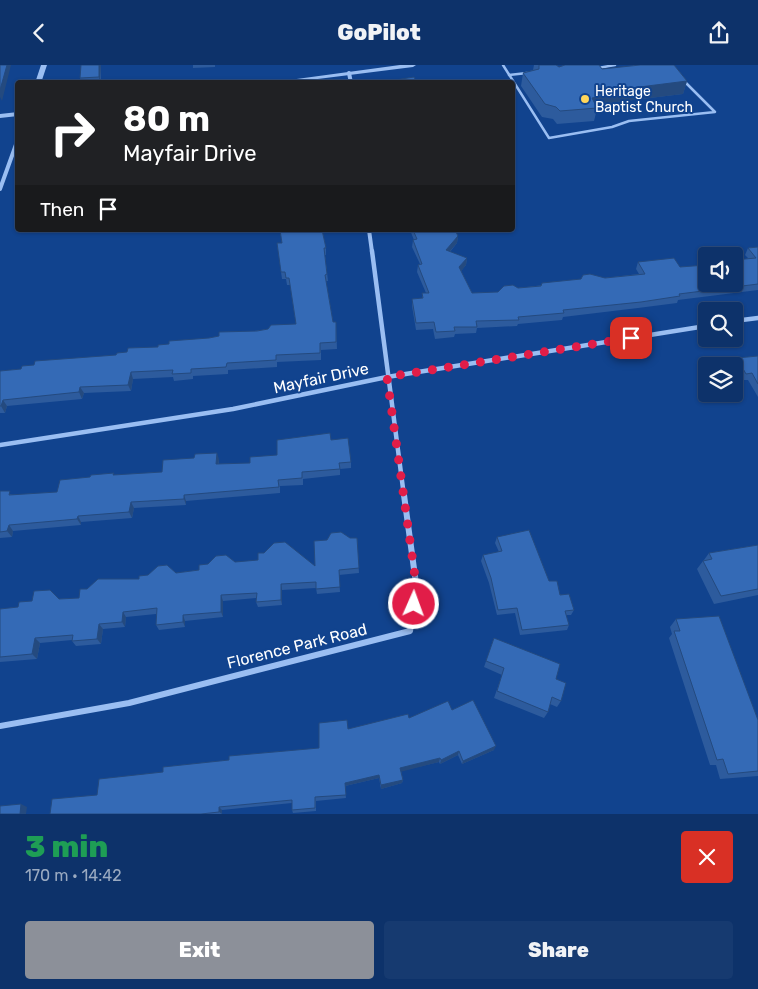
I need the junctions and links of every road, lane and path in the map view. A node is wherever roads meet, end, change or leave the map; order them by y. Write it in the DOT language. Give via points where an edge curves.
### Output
graph roads {
  1 [pos="44,65"];
  2 [pos="413,65"];
  3 [pos="503,65"];
  4 [pos="615,65"];
  5 [pos="596,68"];
  6 [pos="349,73"];
  7 [pos="528,73"];
  8 [pos="509,75"];
  9 [pos="680,77"];
  10 [pos="39,80"];
  11 [pos="294,80"];
  12 [pos="350,80"];
  13 [pos="513,80"];
  14 [pos="520,81"];
  15 [pos="515,82"];
  16 [pos="515,84"];
  17 [pos="15,114"];
  18 [pos="0,116"];
  19 [pos="15,147"];
  20 [pos="0,189"];
  21 [pos="369,232"];
  22 [pos="758,317"];
  23 [pos="743,320"];
  24 [pos="698,327"];
  25 [pos="387,377"];
  26 [pos="0,445"];
  27 [pos="0,726"];
  1 -- 10 [label="street"];
  2 -- 6 [label="street"];
  3 -- 8 [label="lane"];
  4 -- 5 [label="lane"];
  6 -- 11 [label="street"];
  6 -- 12 [label="street"];
  7 -- 8 [label="lane"];
  8 -- 13 [label="lane"];
  9 -- 16 [label="lane" via="715,112 629,121 550,138"];
  14 -- 15 [label="lane"];
  17 -- 18 [label="street"];
  19 -- 20 [label="street"];
  21 -- 25 [label="street, Florence Park Road"];
  22 -- 23 [label="street"];
  24 -- 25 [label="street, Mayfair Drive"];
  25 -- 26 [label="street, Mayfair Drive" via="233,409"];
  25 -- 27 [label="street, Florence Park Road" via="417,591 410,631 129,703"];
}
